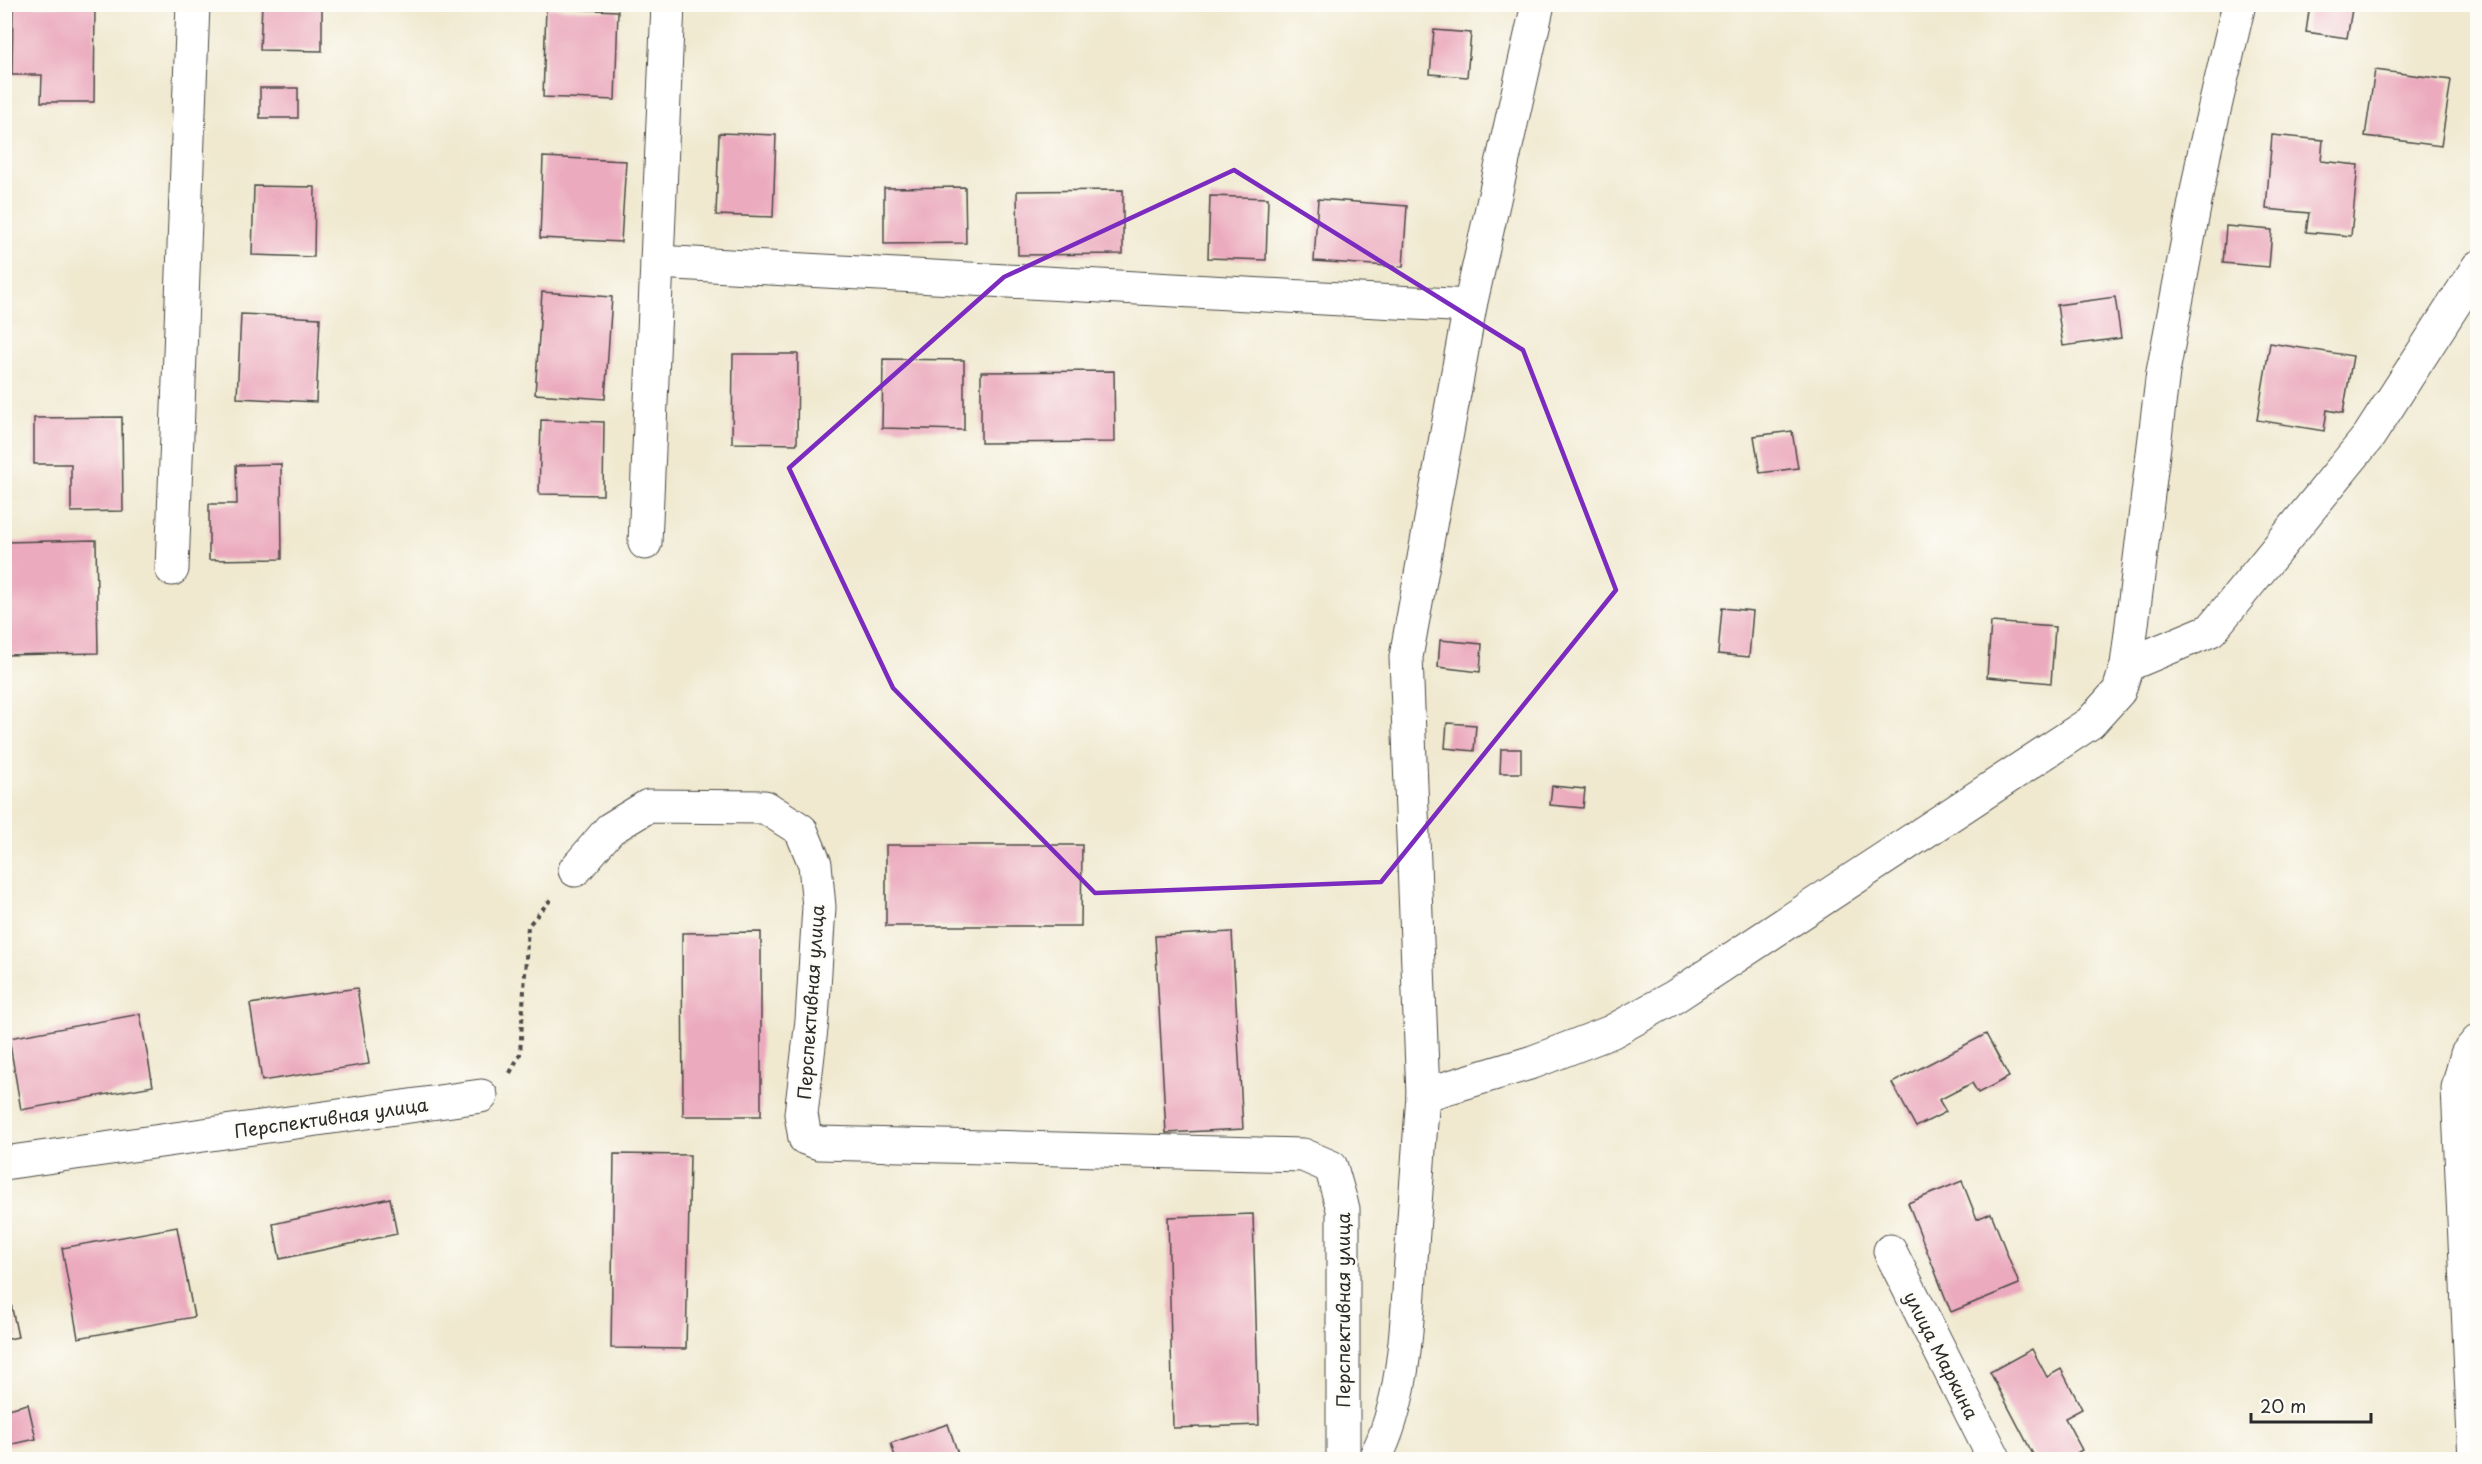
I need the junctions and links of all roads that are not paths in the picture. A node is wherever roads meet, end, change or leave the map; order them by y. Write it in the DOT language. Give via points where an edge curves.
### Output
graph roads {
  1 [pos="193,4"];
  2 [pos="668,4"];
  3 [pos="1538,4"];
  4 [pos="2239,4"];
  5 [pos="657,262"];
  6 [pos="2472,288"];
  7 [pos="1470,306"];
  8 [pos="645,543"];
  9 [pos="171,569"];
  10 [pos="2127,665"];
  11 [pos="575,870"];
  12 [pos="2478,1041"];
  13 [pos="1423,1095"];
  14 [pos="481,1096"];
  15 [pos="4,1163"];
  16 [pos="1890,1251"];
  17 [pos="1343,1460"];
  18 [pos="1374,1460"];
  19 [pos="1995,1460"];
  20 [pos="2475,1460"];
  1 -- 9 [label="street"];
  2 -- 5 [label="street"];
  3 -- 7 [label="street"];
  4 -- 10 [label="street" via="2205,149 2163,372"];
  5 -- 7 [label="street"];
  5 -- 8 [label="street"];
  6 -- 10 [label="street" via="2369,436 2211,630"];
  7 -- 13 [label="street" via="1406,657"];
  10 -- 13 [label="street" via="2119,692 2090,723 1674,997 1611,1032 1533,1062"];
  11 -- 17 [label="street, Перспективная улица" via="609,829 648,806 765,807 801,830 815,864 819,907 801,1114 806,1138 819,1143 1304,1155 1331,1167 1343,1209"];
  12 -- 20 [label="street" via="2467,1054 2458,1088"];
  13 -- 18 [label="street" via="1407,1324 1396,1400"];
  14 -- 15 [label="street, Перспективная улица"];
  16 -- 19 [label="street, улица Маркина"];
}
